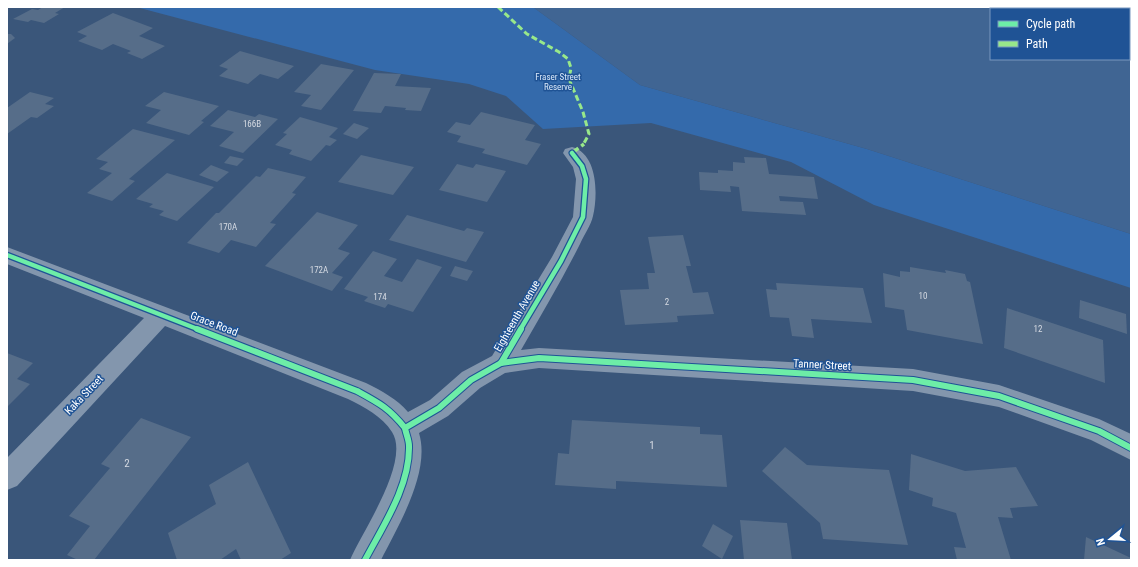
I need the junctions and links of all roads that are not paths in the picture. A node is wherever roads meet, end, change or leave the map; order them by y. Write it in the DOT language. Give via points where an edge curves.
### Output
graph roads {
  1 [pos="572,153"];
  2 [pos="7,255"];
  3 [pos="161,315"];
  4 [pos="501,363"];
  5 [pos="405,428"];
  6 [pos="1131,448"];
  7 [pos="7,477"];
  8 [pos="365,560"];
  1 -- 4 [label="street, Eighteenth Avenue" via="582,166 586,180 583,217"];
  2 -- 3 [label="street, Grace Road"];
  3 -- 5 [label="street, Grace Road" via="357,391 393,413"];
  3 -- 7 [label="street, Kaka Street"];
  4 -- 5 [label="street, Eighteenth Avenue" via="471,380 439,408"];
  4 -- 6 [label="street, Tanner Street" via="539,358 913,380 999,396 1098,431"];
  5 -- 8 [label="street" via="409,446 408,467"];
}
